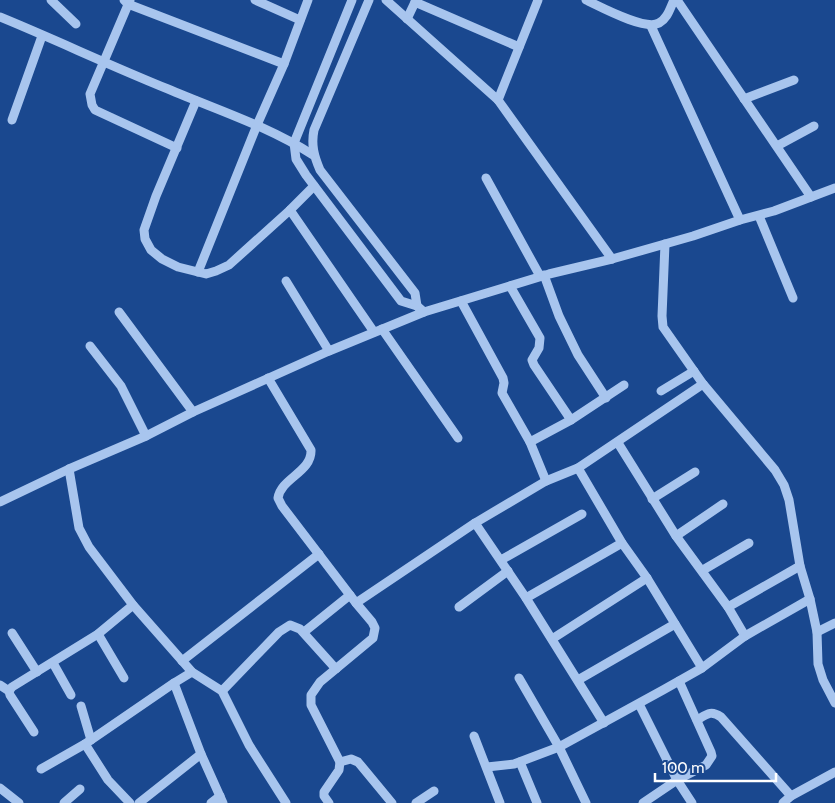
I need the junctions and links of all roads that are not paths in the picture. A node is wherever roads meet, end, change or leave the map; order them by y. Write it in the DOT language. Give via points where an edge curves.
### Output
graph roads {
  1 [pos="51,0"];
  2 [pos="255,0"];
  3 [pos="308,0"];
  4 [pos="352,0"];
  5 [pos="369,0"];
  6 [pos="386,0"];
  7 [pos="538,0"];
  8 [pos="586,0"];
  9 [pos="675,0"];
  10 [pos="127,1"];
  11 [pos="415,1"];
  12 [pos="1,19"];
  13 [pos="407,19"];
  14 [pos="300,20"];
  15 [pos="76,24"];
  16 [pos="651,26"];
  17 [pos="42,36"];
  18 [pos="519,47"];
  19 [pos="104,63"];
  20 [pos="284,64"];
  21 [pos="794,80"];
  22 [pos="744,99"];
  23 [pos="498,100"];
  24 [pos="196,101"];
  25 [pos="12,120"];
  26 [pos="257,125"];
  27 [pos="814,126"];
  28 [pos="294,143"];
  29 [pos="777,146"];
  30 [pos="177,148"];
  31 [pos="313,155"];
  32 [pos="486,178"];
  33 [pos="314,186"];
  34 [pos="835,188"];
  35 [pos="811,197"];
  36 [pos="290,210"];
  37 [pos="759,216"];
  38 [pos="740,220"];
  39 [pos="664,244"];
  40 [pos="612,259"];
  41 [pos="198,272"];
  42 [pos="542,276"];
  43 [pos="286,280"];
  44 [pos="510,286"];
  45 [pos="793,298"];
  46 [pos="460,301"];
  47 [pos="420,309"];
  48 [pos="119,312"];
  49 [pos="378,330"];
  50 [pos="90,346"];
  51 [pos="329,351"];
  52 [pos="694,371"];
  53 [pos="268,378"];
  54 [pos="624,384"];
  55 [pos="703,384"];
  56 [pos="661,391"];
  57 [pos="606,398"];
  58 [pos="193,412"];
  59 [pos="571,420"];
  60 [pos="146,436"];
  61 [pos="458,438"];
  62 [pos="530,442"];
  63 [pos="618,443"];
  64 [pos="578,468"];
  65 [pos="69,469"];
  66 [pos="695,472"];
  67 [pos="546,481"];
  68 [pos="652,499"];
  69 [pos="0,502"];
  70 [pos="723,504"];
  71 [pos="582,514"];
  72 [pos="474,523"];
  73 [pos="676,536"];
  74 [pos="622,543"];
  75 [pos="749,543"];
  76 [pos="319,554"];
  77 [pos="501,560"];
  78 [pos="800,566"];
  79 [pos="703,570"];
  80 [pos="508,571"];
  81 [pos="647,578"];
  82 [pos="526,598"];
  83 [pos="353,599"];
  84 [pos="810,599"];
  85 [pos="133,605"];
  86 [pos="459,606"];
  87 [pos="728,606"];
  88 [pos="835,623"];
  89 [pos="675,624"];
  90 [pos="304,632"];
  91 [pos="817,632"];
  92 [pos="12,633"];
  93 [pos="98,634"];
  94 [pos="746,636"];
  95 [pos="552,639"];
  96 [pos="182,661"];
  97 [pos="54,662"];
  98 [pos="702,668"];
  99 [pos="336,669"];
  100 [pos="37,672"];
  101 [pos="192,672"];
  102 [pos="124,678"];
  103 [pos="519,678"];
  104 [pos="578,680"];
  105 [pos="679,681"];
  106 [pos="174,683"];
  107 [pos="0,685"];
  108 [pos="9,691"];
  109 [pos="222,691"];
  110 [pos="71,694"];
  111 [pos="835,703"];
  112 [pos="639,704"];
  113 [pos="81,706"];
  114 [pos="697,720"];
  115 [pos="604,723"];
  116 [pos="34,732"];
  117 [pos="474,736"];
  118 [pos="88,742"];
  119 [pos="559,747"];
  120 [pos="201,754"];
  121 [pos="340,762"];
  122 [pos="520,762"];
  123 [pos="487,767"];
  124 [pos="41,768"];
  125 [pos="835,772"];
  126 [pos="677,780"];
  127 [pos="0,788"];
  128 [pos="80,789"];
  129 [pos="434,791"];
  130 [pos="791,796"];
  131 [pos="221,800"];
  132 [pos="328,802"];
  133 [pos="19,803"];
  134 [pos="64,803"];
  135 [pos="130,803"];
  136 [pos="139,803"];
  137 [pos="211,803"];
  138 [pos="286,803"];
  139 [pos="392,803"];
  140 [pos="416,803"];
  141 [pos="500,803"];
  142 [pos="537,803"];
  143 [pos="586,803"];
  144 [pos="643,803"];
  145 [pos="692,803"];
  146 [pos="783,803"];
  1 -- 15 [label="street"];
  2 -- 14 [label="street"];
  3 -- 14 [label="street"];
  4 -- 28 [label="street"];
  5 -- 31 [label="street" via="314,130"];
  6 -- 13 [label="street"];
  7 -- 18 [label="street"];
  8 -- 16 [label="street"];
  9 -- 16 [label="street" via="665,19"];
  9 -- 22 [label="street"];
  10 -- 19 [label="street"];
  10 -- 20 [label="street"];
  11 -- 13 [label="street"];
  11 -- 18 [label="street"];
  12 -- 17 [label="street"];
  13 -- 23 [label="street"];
  14 -- 20 [label="street"];
  16 -- 38 [label="street"];
  17 -- 19 [label="street"];
  17 -- 25 [label="street"];
  18 -- 23 [label="street"];
  19 -- 24 [label="street"];
  19 -- 30 [label="street" via="90,94 95,110"];
  20 -- 26 [label="street"];
  21 -- 22 [label="street"];
  22 -- 29 [label="street"];
  23 -- 40 [label="street"];
  24 -- 26 [label="street"];
  24 -- 30 [label="street"];
  26 -- 28 [label="street"];
  26 -- 41 [label="street"];
  27 -- 29 [label="street"];
  28 -- 31 [label="street"];
  28 -- 33 [label="street" via="296,159"];
  29 -- 35 [label="street"];
  30 -- 41 [label="street" via="147,220 145,239 151,250 162,259"];
  31 -- 47 [label="street" via="320,170 415,293"];
  32 -- 42 [label="street"];
  33 -- 36 [label="street"];
  33 -- 47 [label="street" via="401,301"];
  34 -- 35 [label="street"];
  35 -- 37 [label="street"];
  36 -- 41 [label="street" via="229,265 206,274"];
  36 -- 49 [label="street"];
  37 -- 38 [label="street"];
  37 -- 45 [label="street"];
  38 -- 39 [label="street"];
  39 -- 40 [label="street"];
  39 -- 52 [label="street" via="664,327"];
  40 -- 42 [label="street"];
  42 -- 44 [label="street"];
  42 -- 57 [label="street" via="578,355"];
  43 -- 51 [label="street"];
  44 -- 46 [label="street"];
  44 -- 59 [label="street" via="540,338 532,360"];
  46 -- 47 [label="street"];
  46 -- 62 [label="street" via="503,378 502,393"];
  47 -- 49 [label="street"];
  48 -- 58 [label="street"];
  49 -- 51 [label="street"];
  49 -- 61 [label="street"];
  50 -- 60 [label="street" via="121,386"];
  51 -- 53 [label="street"];
  52 -- 55 [label="street"];
  52 -- 56 [label="street"];
  53 -- 58 [label="street"];
  53 -- 76 [label="street" via="311,450 308,462 282,488 278,498"];
  54 -- 57 [label="street"];
  55 -- 63 [label="street"];
  55 -- 78 [label="street" via="784,485"];
  57 -- 59 [label="street"];
  58 -- 60 [label="street"];
  59 -- 62 [label="street"];
  60 -- 65 [label="street"];
  62 -- 67 [label="street"];
  63 -- 64 [label="street"];
  63 -- 68 [label="street"];
  64 -- 67 [label="street"];
  64 -- 74 [label="street"];
  65 -- 69 [label="street"];
  65 -- 85 [label="street" via="78,528"];
  66 -- 68 [label="street"];
  67 -- 72 [label="street"];
  68 -- 73 [label="street"];
  70 -- 73 [label="street"];
  71 -- 77 [label="street"];
  72 -- 77 [label="street"];
  72 -- 83 [label="street"];
  73 -- 79 [label="street"];
  74 -- 81 [label="street"];
  74 -- 82 [label="street"];
  75 -- 79 [label="street"];
  76 -- 83 [label="street"];
  76 -- 96 [label="street"];
  77 -- 80 [label="street"];
  78 -- 84 [label="street"];
  78 -- 87 [label="street"];
  79 -- 87 [label="street"];
  80 -- 82 [label="street"];
  80 -- 86 [label="street"];
  81 -- 89 [label="street"];
  81 -- 95 [label="street"];
  82 -- 95 [label="street"];
  83 -- 90 [label="street"];
  83 -- 99 [label="street" via="372,622 373,638"];
  84 -- 91 [label="street"];
  84 -- 94 [label="street"];
  85 -- 93 [label="street"];
  85 -- 96 [label="street"];
  87 -- 94 [label="street"];
  88 -- 91 [label="street"];
  89 -- 98 [label="street"];
  89 -- 104 [label="street"];
  90 -- 99 [label="street"];
  90 -- 109 [label="street" via="290,625 284,629"];
  91 -- 111 [label="street" via="820,673"];
  92 -- 100 [label="street"];
  93 -- 97 [label="street"];
  93 -- 102 [label="street"];
  94 -- 98 [label="street"];
  95 -- 104 [label="street"];
  96 -- 101 [label="street"];
  97 -- 100 [label="street"];
  97 -- 110 [label="street"];
  98 -- 105 [label="street"];
  99 -- 121 [label="street" via="314,689 310,700"];
  100 -- 108 [label="street"];
  101 -- 106 [label="street"];
  101 -- 109 [label="street"];
  103 -- 119 [label="street"];
  104 -- 115 [label="street"];
  105 -- 112 [label="street"];
  105 -- 114 [label="street"];
  106 -- 118 [label="street"];
  106 -- 120 [label="street"];
  107 -- 108 [label="street"];
  108 -- 116 [label="street"];
  109 -- 138 [label="street" via="249,745"];
  112 -- 115 [label="street"];
  112 -- 126 [label="street"];
  113 -- 118 [label="street"];
  114 -- 126 [label="street" via="712,756 706,765"];
  114 -- 130 [label="street" via="709,713 721,717"];
  115 -- 119 [label="street"];
  117 -- 123 [label="street"];
  118 -- 124 [label="street"];
  118 -- 135 [label="street" via="108,780"];
  119 -- 122 [label="street"];
  119 -- 143 [label="street"];
  120 -- 131 [label="street"];
  120 -- 136 [label="street"];
  121 -- 132 [label="street" via="339,770 324,792"];
  121 -- 139 [label="street" via="351,759 358,762"];
  122 -- 123 [label="street"];
  122 -- 142 [label="street"];
  123 -- 141 [label="street"];
  125 -- 130 [label="street"];
  126 -- 144 [label="street"];
  126 -- 145 [label="street"];
  127 -- 133 [label="street"];
  128 -- 134 [label="street"];
  129 -- 140 [label="street"];
  130 -- 146 [label="street"];
  131 -- 137 [label="street"];
}
